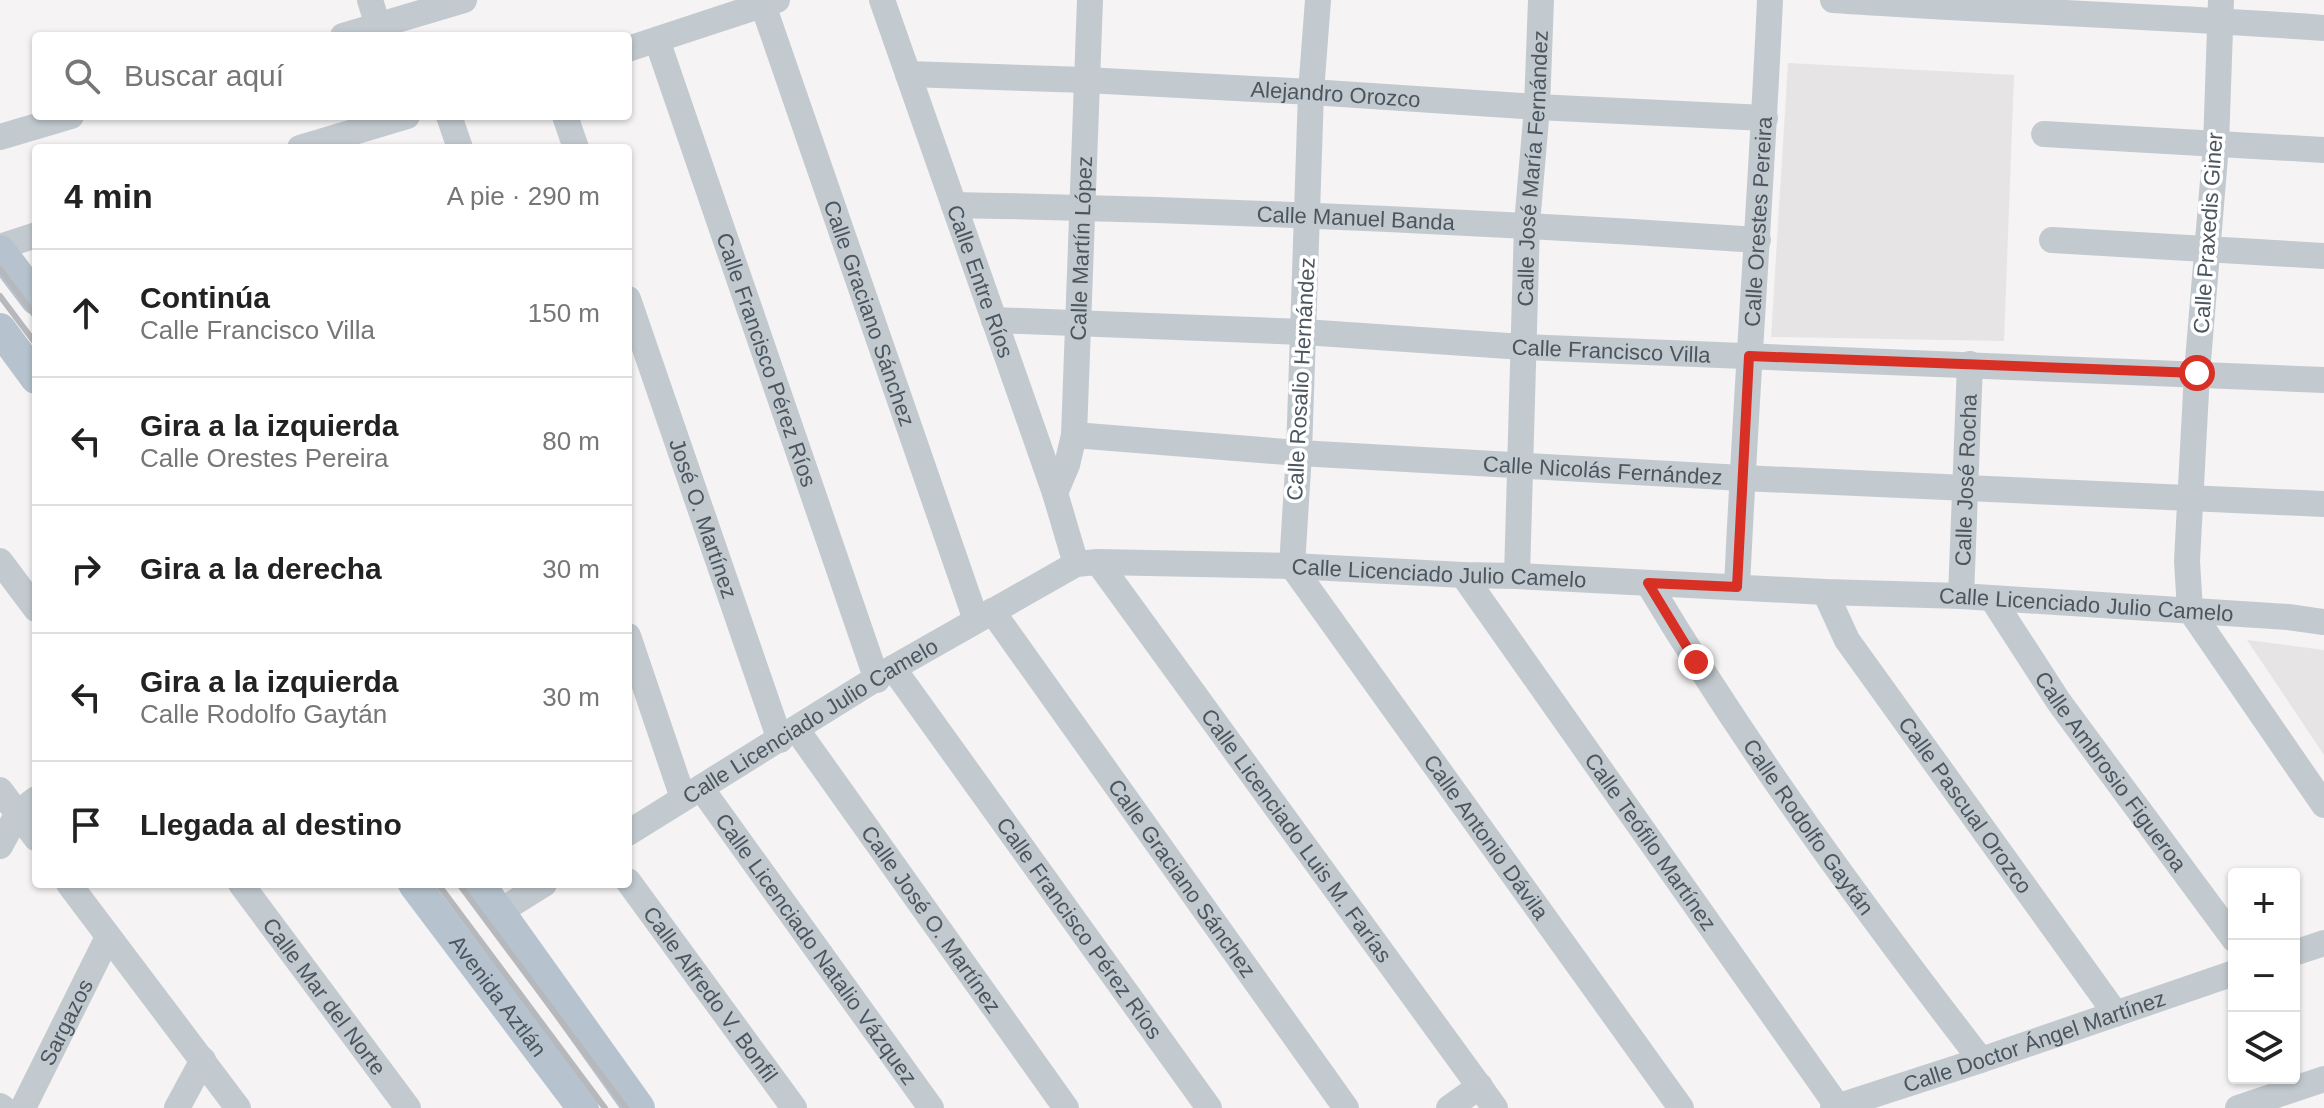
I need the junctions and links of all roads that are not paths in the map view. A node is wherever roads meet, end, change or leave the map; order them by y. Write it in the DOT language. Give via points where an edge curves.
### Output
graph roads {
  1 [pos="370,0"];
  2 [pos="464,0"];
  3 [pos="882,0"];
  4 [pos="1090,0"];
  5 [pos="1318,0"];
  6 [pos="1541,0"];
  7 [pos="1770,0"];
  8 [pos="1833,0"];
  9 [pos="770,2"];
  10 [pos="1997,5"];
  11 [pos="2221,10"];
  12 [pos="378,26"];
  13 [pos="2324,28"];
  14 [pos="357,32"];
  15 [pos="657,40"];
  16 [pos="632,48"];
  17 [pos="908,74"];
  18 [pos="1086,80"];
  19 [pos="1311,92"];
  20 [pos="1537,107"];
  21 [pos="1765,118"];
  22 [pos="57,120"];
  23 [pos="397,120"];
  24 [pos="450,120"];
  25 [pos="566,120"];
  26 [pos="2044,134"];
  27 [pos="0,137"];
  28 [pos="340,142"];
  29 [pos="459,144"];
  30 [pos="575,144"];
  31 [pos="2216,145"];
  32 [pos="2324,150"];
  33 [pos="954,205"];
  34 [pos="1081,208"];
  35 [pos="1308,214"];
  36 [pos="1527,224"];
  37 [pos="32,237"];
  38 [pos="1758,240"];
  39 [pos="2052,240"];
  40 [pos="0,249"];
  41 [pos="2208,250"];
  42 [pos="2324,256"];
  43 [pos="32,293"];
  44 [pos="632,310"];
  45 [pos="994,320"];
  46 [pos="1077,323"];
  47 [pos="0,329"];
  48 [pos="1304,332"];
  49 [pos="1523,347"];
  50 [pos="1749,356"];
  51 [pos="1970,364"];
  52 [pos="32,373"];
  53 [pos="2197,373"];
  54 [pos="2324,380"];
  55 [pos="1074,435"];
  56 [pos="1299,453"];
  57 [pos="1520,465"];
  58 [pos="1742,478"];
  59 [pos="1966,487"];
  60 [pos="1055,493"];
  61 [pos="2191,498"];
  62 [pos="2324,504"];
  63 [pos="0,561"];
  64 [pos="1087,563"];
  65 [pos="1292,566"];
  66 [pos="1463,575"];
  67 [pos="1517,576"];
  68 [pos="1648,583"];
  69 [pos="1737,587"];
  70 [pos="1825,592"];
  71 [pos="1961,596"];
  72 [pos="1993,600"];
  73 [pos="32,604"];
  74 [pos="2190,610"];
  75 [pos="984,616"];
  76 [pos="2324,622"];
  77 [pos="632,646"];
  78 [pos="885,674"];
  79 [pos="788,735"];
  80 [pos="0,790"];
  81 [pos="692,793"];
  82 [pos="2324,805"];
  83 [pos="27,806"];
  84 [pos="632,830"];
  85 [pos="0,846"];
  86 [pos="632,887"];
  87 [pos="72,888"];
  88 [pos="244,888"];
  89 [pos="417,888"];
  90 [pos="482,888"];
  91 [pos="538,888"];
  92 [pos="499,912"];
  93 [pos="2228,931"];
  94 [pos="108,937"];
  95 [pos="2324,943"];
  96 [pos="2300,951"];
  97 [pos="2228,975"];
  98 [pos="2116,1014"];
  99 [pos="203,1060"];
  100 [pos="1981,1060"];
  101 [pos="2324,1079"];
  102 [pos="1480,1086"];
  103 [pos="785,1104"];
  104 [pos="1836,1107"];
  105 [pos="23,1108"];
  106 [pos="177,1108"];
  107 [pos="238,1108"];
  108 [pos="408,1108"];
  109 [pos="583,1108"];
  110 [pos="639,1108"];
  111 [pos="931,1108"];
  112 [pos="1066,1108"];
  113 [pos="1209,1108"];
  114 [pos="1346,1108"];
  115 [pos="1449,1108"];
  116 [pos="1495,1108"];
  117 [pos="1681,1108"];
  118 [pos="2238,1108"];
  1 -- 12 [label="street"];
  2 -- 12 [label="street"];
  3 -- 17 [label="street, Calle Entre Ríos"];
  4 -- 18 [label="street, Calle Martín López"];
  5 -- 19 [label="street, Calle Rosalio Hernández"];
  6 -- 20 [label="street, Calle José María Fernández"];
  7 -- 21 [label="street, Calle Orestes Pereira"];
  8 -- 10 [label="street"];
  9 -- 15 [label="street"];
  9 -- 75 [label="street, Calle Graciano Sánchez"];
  10 -- 11 [label="street"];
  11 -- 13 [label="street"];
  11 -- 31 [label="street, Calle Praxedis Giner"];
  12 -- 14 [label="street"];
  15 -- 16 [label="street"];
  15 -- 78 [label="street, Calle Francisco Pérez Ríos"];
  17 -- 18 [label="street, Alejandro Orozco"];
  17 -- 33 [label="street, Calle Entre Ríos"];
  18 -- 19 [label="street, Alejandro Orozco"];
  18 -- 34 [label="street, Calle Martín López"];
  19 -- 20 [label="street, Alejandro Orozco"];
  19 -- 35 [label="street, Calle Rosalio Hernández"];
  20 -- 21 [label="street, Alejandro Orozco"];
  20 -- 36 [label="street, Calle José María Fernández"];
  21 -- 38 [label="street, Calle Orestes Pereira"];
  22 -- 27 [label="street"];
  23 -- 28 [label="street"];
  24 -- 29 [label="street"];
  25 -- 30 [label="street"];
  26 -- 31 [label="street"];
  31 -- 32 [label="street"];
  31 -- 41 [label="street, Calle Praxedis Giner"];
  33 -- 34 [label="street, Calle Manuel Banda"];
  33 -- 45 [label="street, Calle Entre Ríos"];
  34 -- 35 [label="street, Calle Manuel Banda"];
  34 -- 46 [label="street, Calle Martín López"];
  35 -- 36 [label="street, Calle Manuel Banda"];
  35 -- 48 [label="street, Calle Rosalio Hernández"];
  36 -- 38 [label="street, Calle Manuel Banda"];
  36 -- 49 [label="street, Calle José María Fernández"];
  37 -- 40 [label="street"];
  38 -- 50 [label="street, Calle Orestes Pereira"];
  39 -- 41 [label="street"];
  40 -- 43 [label="main road"];
  41 -- 42 [label="street"];
  41 -- 53 [label="street, Calle Praxedis Giner"];
  44 -- 79 [label="street, José O. Martínez"];
  45 -- 46 [label="street, Calle Francisco Villa"];
  45 -- 60 [label="street, Calle Entre Ríos"];
  46 -- 48 [label="street, Calle Francisco Villa"];
  46 -- 55 [label="street, Calle Martín López"];
  47 -- 52 [label="main road"];
  48 -- 49 [label="street, Calle Francisco Villa"];
  48 -- 56 [label="street, Calle Rosalio Hernández"];
  49 -- 50 [label="street, Calle Francisco Villa"];
  49 -- 57 [label="street, Calle José María Fernández"];
  50 -- 51 [label="street, Calle Francisco Villa"];
  50 -- 58 [label="street, Calle Orestes Pereira"];
  51 -- 53 [label="street, Calle Francisco Villa"];
  51 -- 59 [label="street, Calle José Rocha"];
  53 -- 54 [label="street, Calle Francisco Villa"];
  53 -- 61 [label="street, Calle Praxedis Giner"];
  55 -- 56 [label="street, Calle Nicolás Fernández"];
  55 -- 60 [label="street, Calle Martín López"];
  56 -- 57 [label="street, Calle Nicolás Fernández"];
  56 -- 65 [label="street, Calle Rosalio Hernández"];
  57 -- 58 [label="street, Calle Nicolás Fernández"];
  57 -- 67 [label="street, Calle José María Fernández"];
  58 -- 59 [label="street, Calle Nicolás Fernández"];
  58 -- 69 [label="street, Calle Orestes Pereira"];
  59 -- 61 [label="street, Calle Nicolás Fernández"];
  59 -- 71 [label="street, Calle José Rocha"];
  60 -- 64 [label="street, Calle Entre Ríos"];
  61 -- 62 [label="street, Calle Nicolás Fernández"];
  61 -- 74 [label="street, Calle Praxedis Giner"];
  63 -- 73 [label="street"];
  64 -- 65 [label="street, Calle Licenciado Julio Camelo"];
  64 -- 75 [label="street, Calle Licenciado Julio Camelo"];
  64 -- 102 [label="street, Calle Licenciado Luis M. Farías"];
  65 -- 66 [label="street, Calle Licenciado Julio Camelo"];
  65 -- 117 [label="street, Calle Antonio Dávila"];
  66 -- 67 [label="street, Calle Licenciado Julio Camelo"];
  66 -- 104 [label="street, Calle Teófilo Martínez"];
  67 -- 68 [label="street, Calle Licenciado Julio Camelo"];
  68 -- 69 [label="street, Calle Licenciado Julio Camelo"];
  68 -- 100 [label="street, Calle Rodolfo Gaytán" via="1827,856"];
  69 -- 70 [label="street, Calle Licenciado Julio Camelo"];
  70 -- 71 [label="street, Calle Licenciado Julio Camelo"];
  70 -- 98 [label="street, Calle Pascual Orozco" via="1847,640"];
  71 -- 72 [label="street, Calle Licenciado Julio Camelo"];
  72 -- 74 [label="street, Calle Licenciado Julio Camelo"];
  72 -- 93 [label="street, Calle Ambrosio Figueroa" via="2059,702"];
  74 -- 76 [label="street, Calle Licenciado Julio Camelo"];
  74 -- 82 [label="street"];
  75 -- 78 [label="street, Calle Licenciado Julio Camelo"];
  75 -- 114 [label="street, Calle Graciano Sánchez"];
  77 -- 81 [label="street, Calle Licenciado Natalio Vázquez"];
  78 -- 79 [label="street, Calle Licenciado Julio Camelo"];
  78 -- 113 [label="street, Calle Francisco Pérez Ríos"];
  79 -- 81 [label="street, Calle Licenciado Julio Camelo"];
  79 -- 112 [label="street, Calle José O. Martínez"];
  80 -- 83 [label="street"];
  81 -- 84 [label="street, Calle Licenciado Julio Camelo"];
  81 -- 111 [label="street, Calle Licenciado Natalio Vázquez"];
  83 -- 85 [label="street"];
  86 -- 103 [label="street, Calle Alfredo V. Bonfil"];
  87 -- 94 [label="street"];
  88 -- 108 [label="street, Calle Mar del Norte"];
  89 -- 109 [label="main road, Avenida Aztlán"];
  90 -- 92 [label="main road"];
  91 -- 92 [label="street"];
  92 -- 110 [label="main road"];
  94 -- 99 [label="street"];
  94 -- 105 [label="street, Sargazos"];
  95 -- 96 [label="street"];
  97 -- 98 [label="street, Calle Doctor Ángel Martínez"];
  98 -- 100 [label="street, Calle Doctor Ángel Martínez"];
  99 -- 106 [label="street"];
  99 -- 107 [label="street"];
  100 -- 104 [label="street, Calle Doctor Ángel Martínez"];
  101 -- 118 [label="street"];
  102 -- 115 [label="street"];
  102 -- 116 [label="street, Calle Licenciado Luis M. Farías"];
}
